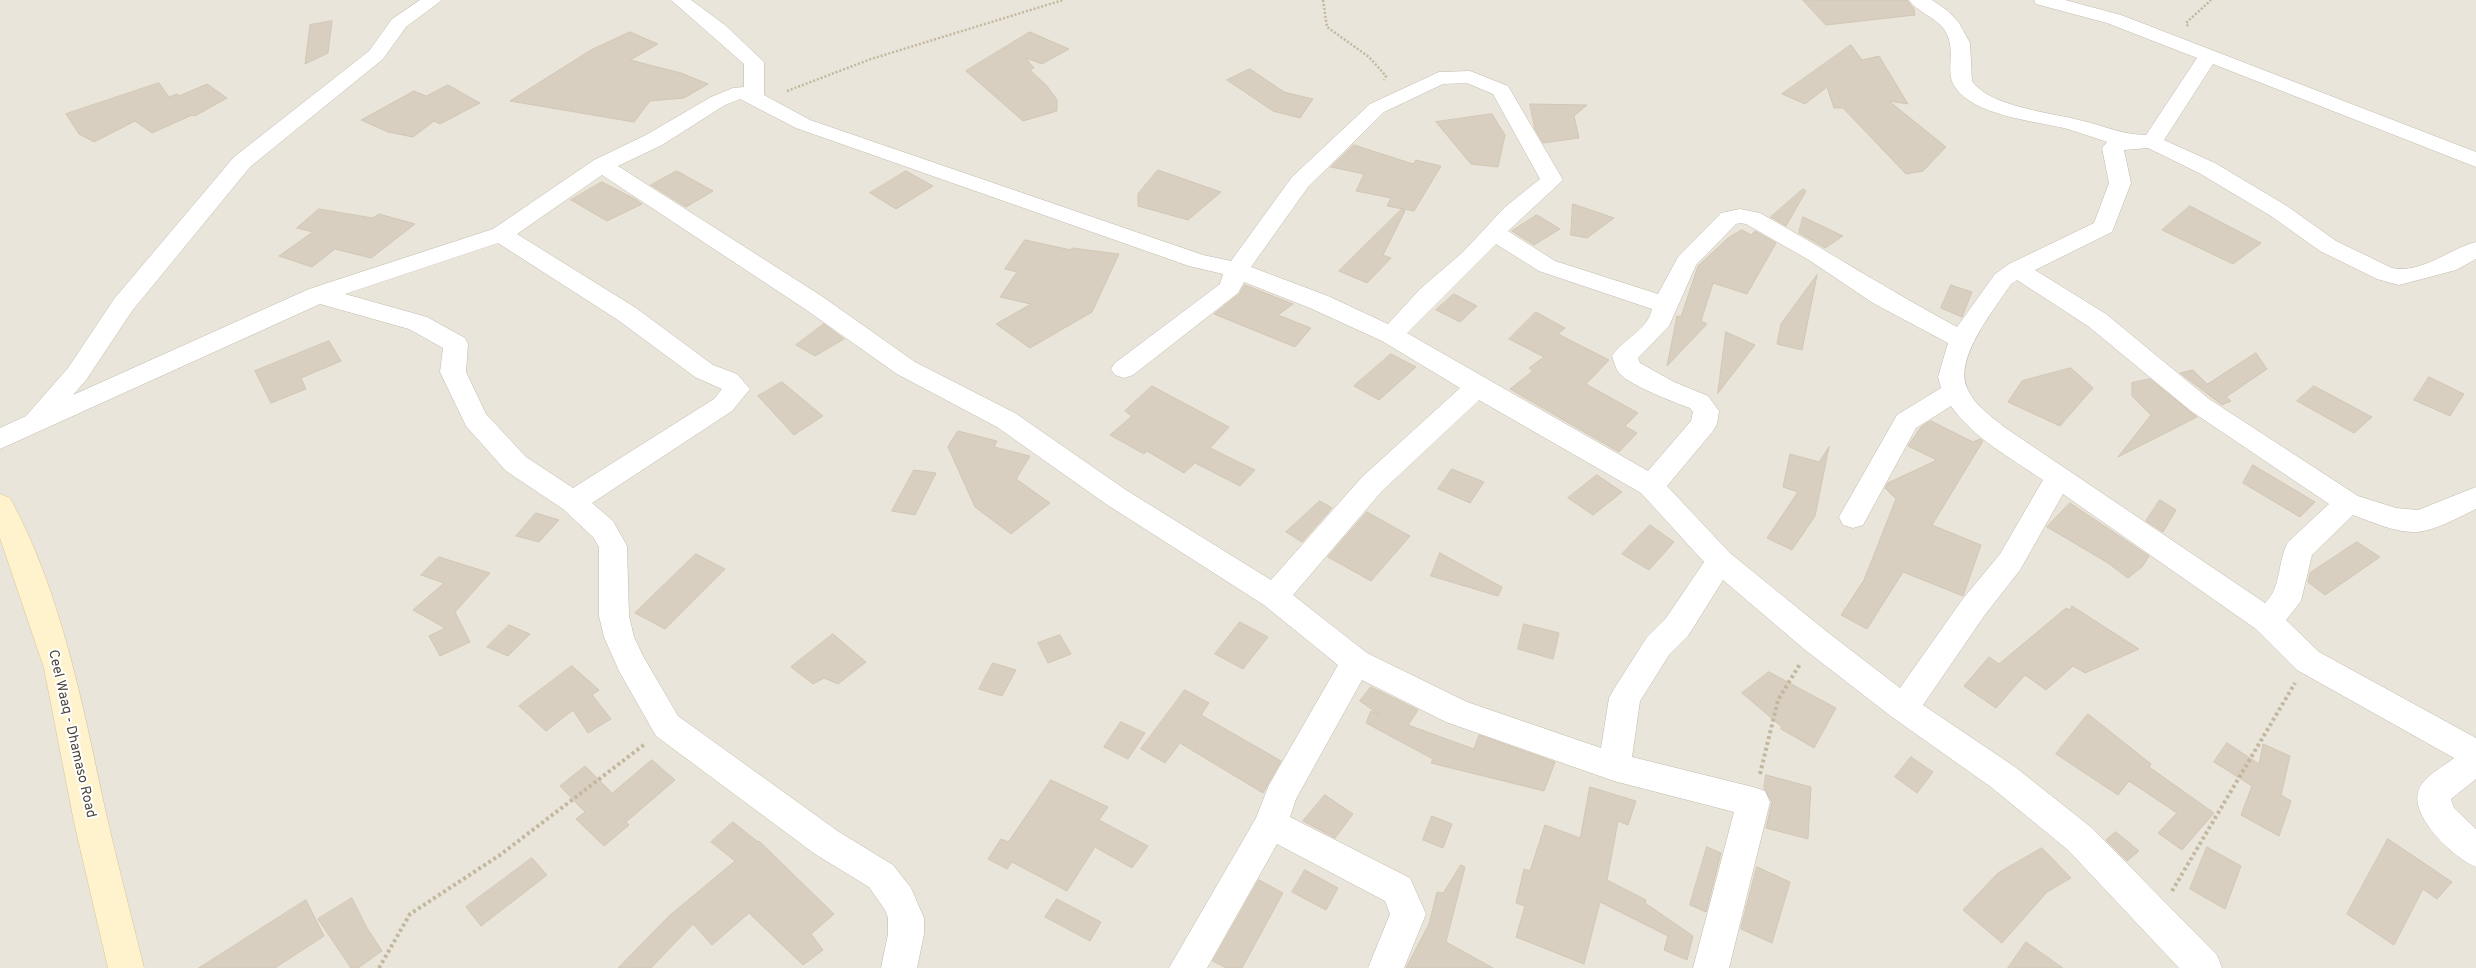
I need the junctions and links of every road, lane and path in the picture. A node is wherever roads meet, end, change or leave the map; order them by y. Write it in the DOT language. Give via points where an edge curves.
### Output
graph roads {
  1 [pos="432,0"];
  2 [pos="680,0"];
  3 [pos="1063,0"];
  4 [pos="1323,0"];
  5 [pos="1918,0"];
  6 [pos="2043,0"];
  7 [pos="2211,0"];
  8 [pos="2210,55"];
  9 [pos="758,100"];
  10 [pos="1377,108"];
  11 [pos="2140,143"];
  12 [pos="2476,160"];
  13 [pos="602,165"];
  14 [pos="1493,232"];
  15 [pos="501,234"];
  16 [pos="2476,249"];
  17 [pos="2017,269"];
  18 [pos="1237,270"];
  19 [pos="318,295"];
  20 [pos="1665,305"];
  21 [pos="1391,335"];
  22 [pos="1961,340"];
  23 [pos="1124,369"];
  24 [pos="1477,388"];
  25 [pos="1956,391"];
  26 [pos="30,426"];
  27 [pos="0,439"];
  28 [pos="2059,477"];
  29 [pos="1651,486"];
  30 [pos="2476,497"];
  31 [pos="573,502"];
  32 [pos="2348,503"];
  33 [pos="0,505"];
  34 [pos="1853,517"];
  35 [pos="1720,561"];
  36 [pos="1274,597"];
  37 [pos="2267,620"];
  38 [pos="1815,640"];
  39 [pos="2308,661"];
  40 [pos="1356,662"];
  41 [pos="1903,708"];
  42 [pos="668,726"];
  43 [pos="2476,754"];
  44 [pos="2476,760"];
  45 [pos="1614,767"];
  46 [pos="1753,802"];
  47 [pos="1271,824"];
  48 [pos="2476,851"];
  49 [pos="2156,917"];
  50 [pos="126,968"];
  51 [pos="379,968"];
  52 [pos="899,968"];
  53 [pos="1187,968"];
  54 [pos="1386,968"];
  55 [pos="1711,968"];
  56 [pos="2204,968"];
  1 -- 26 [label="street" via="399,23 376,55 242,162 123,305 77,374"];
  2 -- 9 [label="street" via="754,62"];
  3 -- 9 [label="path" via="871,59"];
  4 -- 10 [label="path" via="1327,28 1369,57 1386,76 1378,95"];
  5 -- 11 [label="street" via="1947,19 1954,29 1962,53 1960,76 1967,90 2003,107"];
  6 -- 8 [label="street" via="2114,19"];
  7 -- 8 [label="path" via="2186,23"];
  8 -- 11 [label="street"];
  8 -- 12 [label="street"];
  9 -- 13 [label="street" via="740,92 731,95 654,140"];
  9 -- 18 [label="street" via="803,124 957,179 1197,262"];
  10 -- 14 [label="street" via="1439,78 1470,77 1500,90 1552,180"];
  10 -- 18 [label="street" via="1300,182"];
  11 -- 16 [label="street" via="2207,168 2279,211 2328,246 2385,274 2399,277 2448,265"];
  11 -- 17 [label="street" via="2113,148 2120,183 2104,227 2092,236"];
  13 -- 15 [label="street"];
  13 -- 36 [label="street" via="814,302 906,368 1006,420 1116,497"];
  14 -- 20 [label="street" via="1547,266"];
  14 -- 21 [label="street"];
  15 -- 19 [label="street"];
  15 -- 31 [label="street" via="627,314 704,371 728,380 737,389 723,405"];
  17 -- 22 [label="street" via="2003,279"];
  17 -- 32 [label="street" via="2097,320 2200,405"];
  18 -- 21 [label="street"];
  18 -- 23 [label="street" via="1230,288"];
  19 -- 26 [label="street"];
  19 -- 31 [label="street" via="418,323 456,344 453,372 475,420 516,464"];
  20 -- 22 [label="street" via="1686,262 1729,218 1744,216 1817,254 1882,297"];
  20 -- 29 [label="street" via="1665,315 1624,356 1626,363 1629,368 1665,388 1699,402 1706,411 1704,424"];
  21 -- 24 [label="street"];
  22 -- 25 [label="street" via="1951,376"];
  24 -- 29 [label="street"];
  24 -- 36 [label="street" via="1372,484"];
  25 -- 28 [label="street" via="1970,413 1995,434"];
  25 -- 34 [label="street" via="1906,422"];
  26 -- 27 [label="street"];
  28 -- 37 [label="street"];
  28 -- 41 [label="street" via="2010,562 1973,608"];
  29 -- 35 [label="street"];
  30 -- 32 [label="street" via="2418,521 2395,519"];
  31 -- 42 [label="street" via="603,529 613,546 614,616 619,637"];
  32 -- 37 [label="street" via="2298,550 2286,601"];
  33 -- 50 [label="main road, Ceel Waaq - Dhamaso Road" via="23,558 58,668"];
  35 -- 38 [label="street"];
  35 -- 45 [label="street" via="1677,626 1658,646 1626,698"];
  36 -- 40 [label="street"];
  37 -- 39 [label="street"];
  38 -- 41 [label="street"];
  38 -- 46 [label="path" via="1778,700"];
  39 -- 43 [label="street"];
  39 -- 49 [label="path"];
  40 -- 45 [label="street" via="1457,712"];
  40 -- 47 [label="street" via="1281,795"];
  41 -- 49 [label="street" via="2003,777 2080,839"];
  42 -- 51 [label="path" via="500,855 410,914"];
  42 -- 52 [label="street" via="827,843 881,876 899,900 906,918"];
  44 -- 48 [label="street" via="2434,793 2434,804 2448,826"];
  45 -- 46 [label="street"];
  46 -- 55 [label="street"];
  47 -- 53 [label="street"];
  47 -- 54 [label="street" via="1398,890 1408,914"];
  49 -- 56 [label="street"];
}
